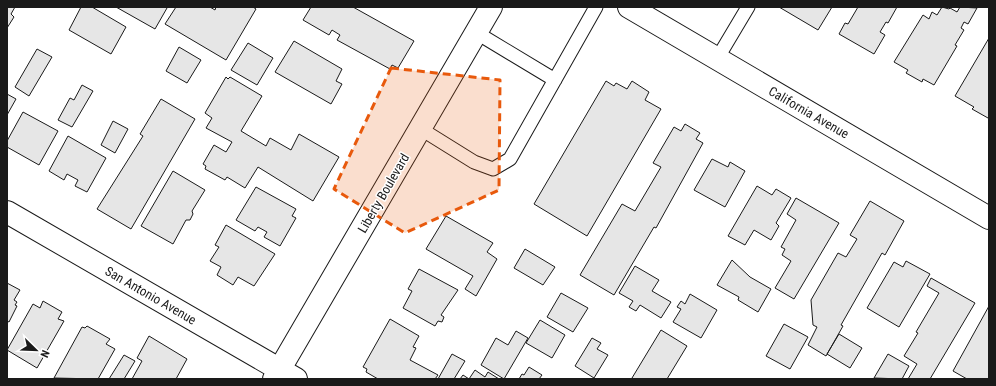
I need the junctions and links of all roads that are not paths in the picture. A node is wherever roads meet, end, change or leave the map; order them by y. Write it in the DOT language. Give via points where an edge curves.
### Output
graph roads {
  1 [pos="492,7"];
  2 [pos="596,7"];
  3 [pos="629,7"];
  4 [pos="748,7"];
  5 [pos="477,33"];
  6 [pos="717,59"];
  7 [pos="555,80"];
  8 [pos="421,129"];
  9 [pos="7,212"];
  10 [pos="989,218"];
  11 [pos="283,376"];
  1 -- 5 [label="street, Liberty Boulevard"];
  2 -- 7 [label="lane"];
  3 -- 6 [label="street, California Avenue"];
  4 -- 6 [label="lane"];
  5 -- 7 [label="lane"];
  5 -- 8 [label="street, Liberty Boulevard"];
  6 -- 10 [label="street, California Avenue"];
  7 -- 8 [label="lane" via="510,159 493,169 474,162"];
  8 -- 11 [label="street, Liberty Boulevard"];
  9 -- 11 [label="street, San Antonio Avenue"];
}
